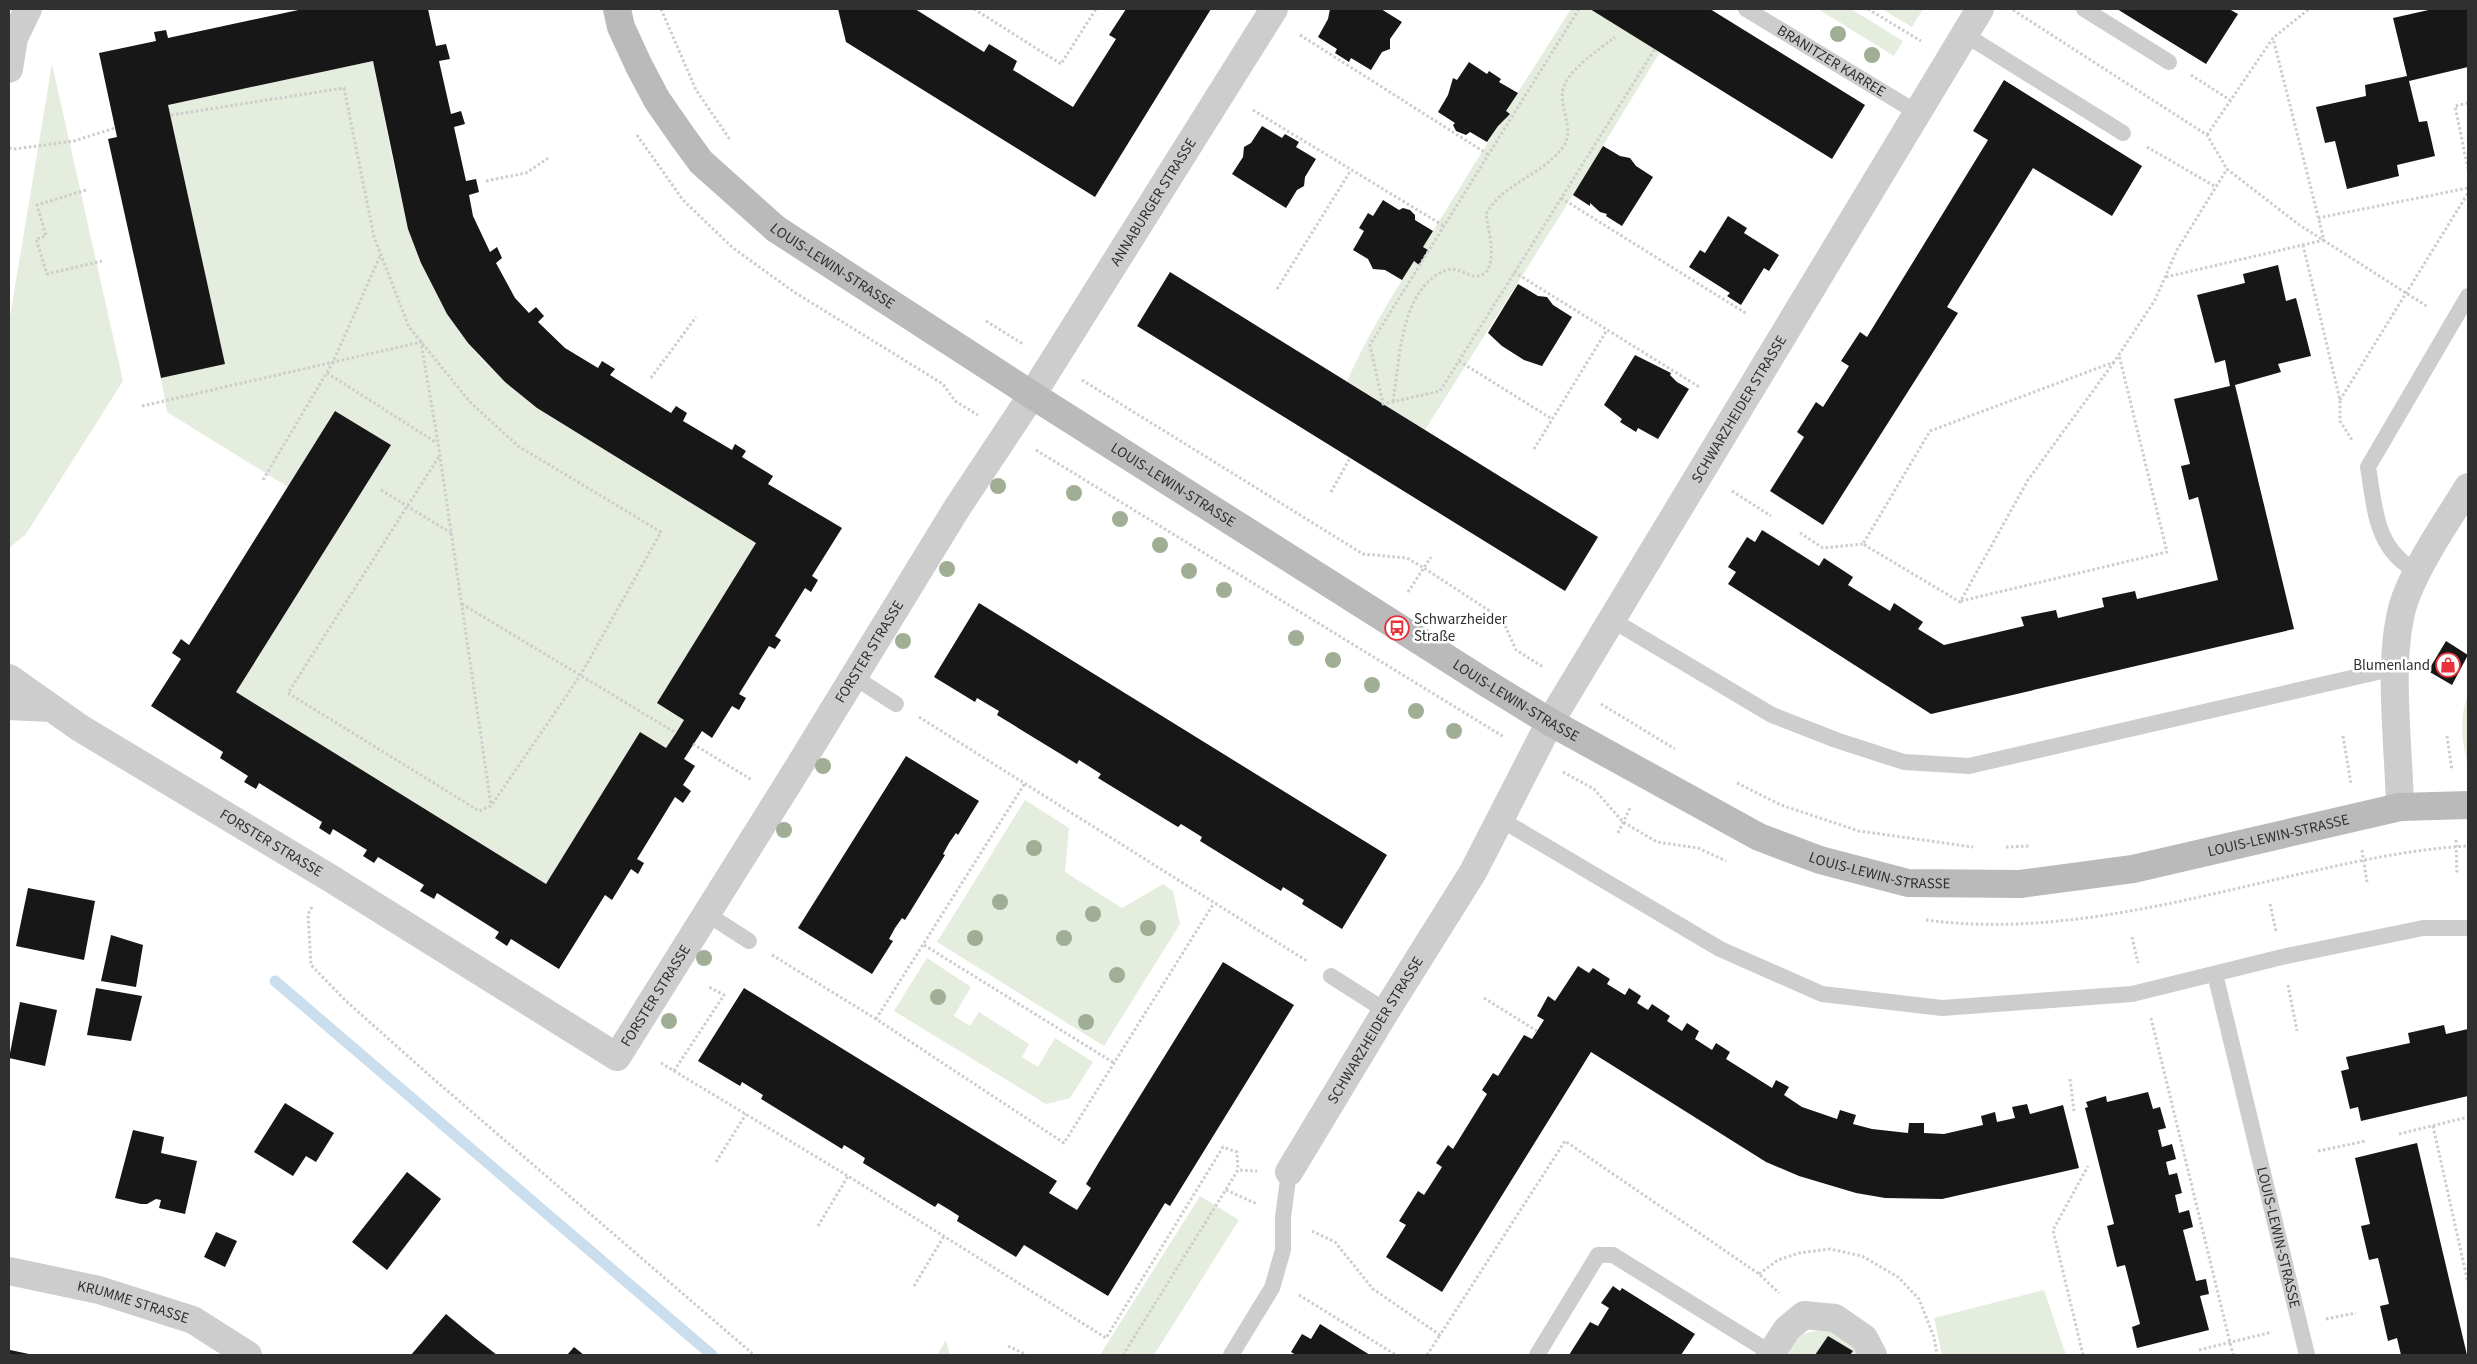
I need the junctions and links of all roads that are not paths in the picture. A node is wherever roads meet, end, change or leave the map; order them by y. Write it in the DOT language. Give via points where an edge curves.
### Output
graph roads {
  1 [pos="28,9"];
  2 [pos="617,9"];
  3 [pos="1274,9"];
  4 [pos="1746,9"];
  5 [pos="1980,9"];
  6 [pos="2084,9"];
  7 [pos="1964,34"];
  8 [pos="2176,66"];
  9 [pos="9,69"];
  10 [pos="1916,112"];
  11 [pos="2123,134"];
  12 [pos="2468,296"];
  13 [pos="1032,395"];
  14 [pos="2468,487"];
  15 [pos="2417,571"];
  16 [pos="1612,620"];
  17 [pos="2395,668"];
  18 [pos="854,677"];
  19 [pos="9,678"];
  20 [pos="896,704"];
  21 [pos="9,706"];
  22 [pos="51,708"];
  23 [pos="1550,722"];
  24 [pos="2468,805"];
  25 [pos="2400,807"];
  26 [pos="1500,819"];
  27 [pos="707,914"];
  28 [pos="2468,928"];
  29 [pos="749,941"];
  30 [pos="2215,974"];
  31 [pos="1331,976"];
  32 [pos="1386,1011"];
  33 [pos="1290,1172"];
  34 [pos="9,1271"];
  35 [pos="1771,1354"];
  36 [pos="248,1355"];
  37 [pos="1231,1355"];
  38 [pos="1537,1355"];
  39 [pos="1873,1355"];
  40 [pos="2307,1355"];
  1 -- 9 [label="street" via="14,38"];
  2 -- 13 [label="street, LOUIS-LEWIN-STRASSE" via="625,34 657,100 701,162 745,203 776,229"];
  3 -- 13 [label="street, ANNABURGER STRASSE"];
  4 -- 10 [label="lane, BRANITZER KARREE"];
  5 -- 7 [label="street, SCHWARZHEIDER STRASSE"];
  6 -- 8 [label="lane"];
  7 -- 10 [label="street, SCHWARZHEIDER STRASSE"];
  7 -- 11 [label="lane"];
  10 -- 16 [label="street, SCHWARZHEIDER STRASSE"];
  12 -- 15 [label="lane" via="2368,467 2380,534 2401,563"];
  13 -- 18 [label="street, FORSTER STRASSE" via="988,458"];
  13 -- 23 [label="street, LOUIS-LEWIN-STRASSE"];
  14 -- 15 [label="street"];
  15 -- 17 [label="street" via="2398,629"];
  16 -- 17 [label="lane" via="1772,715 1904,762 1969,766"];
  16 -- 23 [label="street, SCHWARZHEIDER STRASSE"];
  17 -- 25 [label="street"];
  18 -- 20 [label="lane"];
  18 -- 27 [label="street, FORSTER STRASSE"];
  19 -- 22 [label="street, FORSTER STRASSE"];
  21 -- 22 [label="street, FORSTER STRASSE"];
  22 -- 27 [label="street, FORSTER STRASSE" via="617,1057"];
  23 -- 25 [label="street, LOUIS-LEWIN-STRASSE" via="1759,837 1820,860 1908,883 2020,884 2133,869"];
  23 -- 26 [label="street, SCHWARZHEIDER STRASSE"];
  24 -- 25 [label="street, LOUIS-LEWIN-STRASSE"];
  26 -- 30 [label="lane" via="1720,949 1822,994 1942,1008 2132,994"];
  26 -- 32 [label="street, SCHWARZHEIDER STRASSE" via="1473,872"];
  27 -- 29 [label="lane"];
  28 -- 30 [label="lane" via="2423,928"];
  30 -- 40 [label="lane, LOUIS-LEWIN-STRASSE"];
  31 -- 32 [label="lane"];
  32 -- 33 [label="street, SCHWARZHEIDER STRASSE"];
  33 -- 37 [label="lane" via="1282,1217 1282,1250 1272,1288"];
  34 -- 36 [label="street, KRUMME STRASSE" via="99,1290 193,1320"];
  35 -- 38 [label="lane" via="1613,1255 1598,1255"];
  35 -- 39 [label="street" via="1787,1329 1804,1315 1835,1318 1864,1338"];
}
